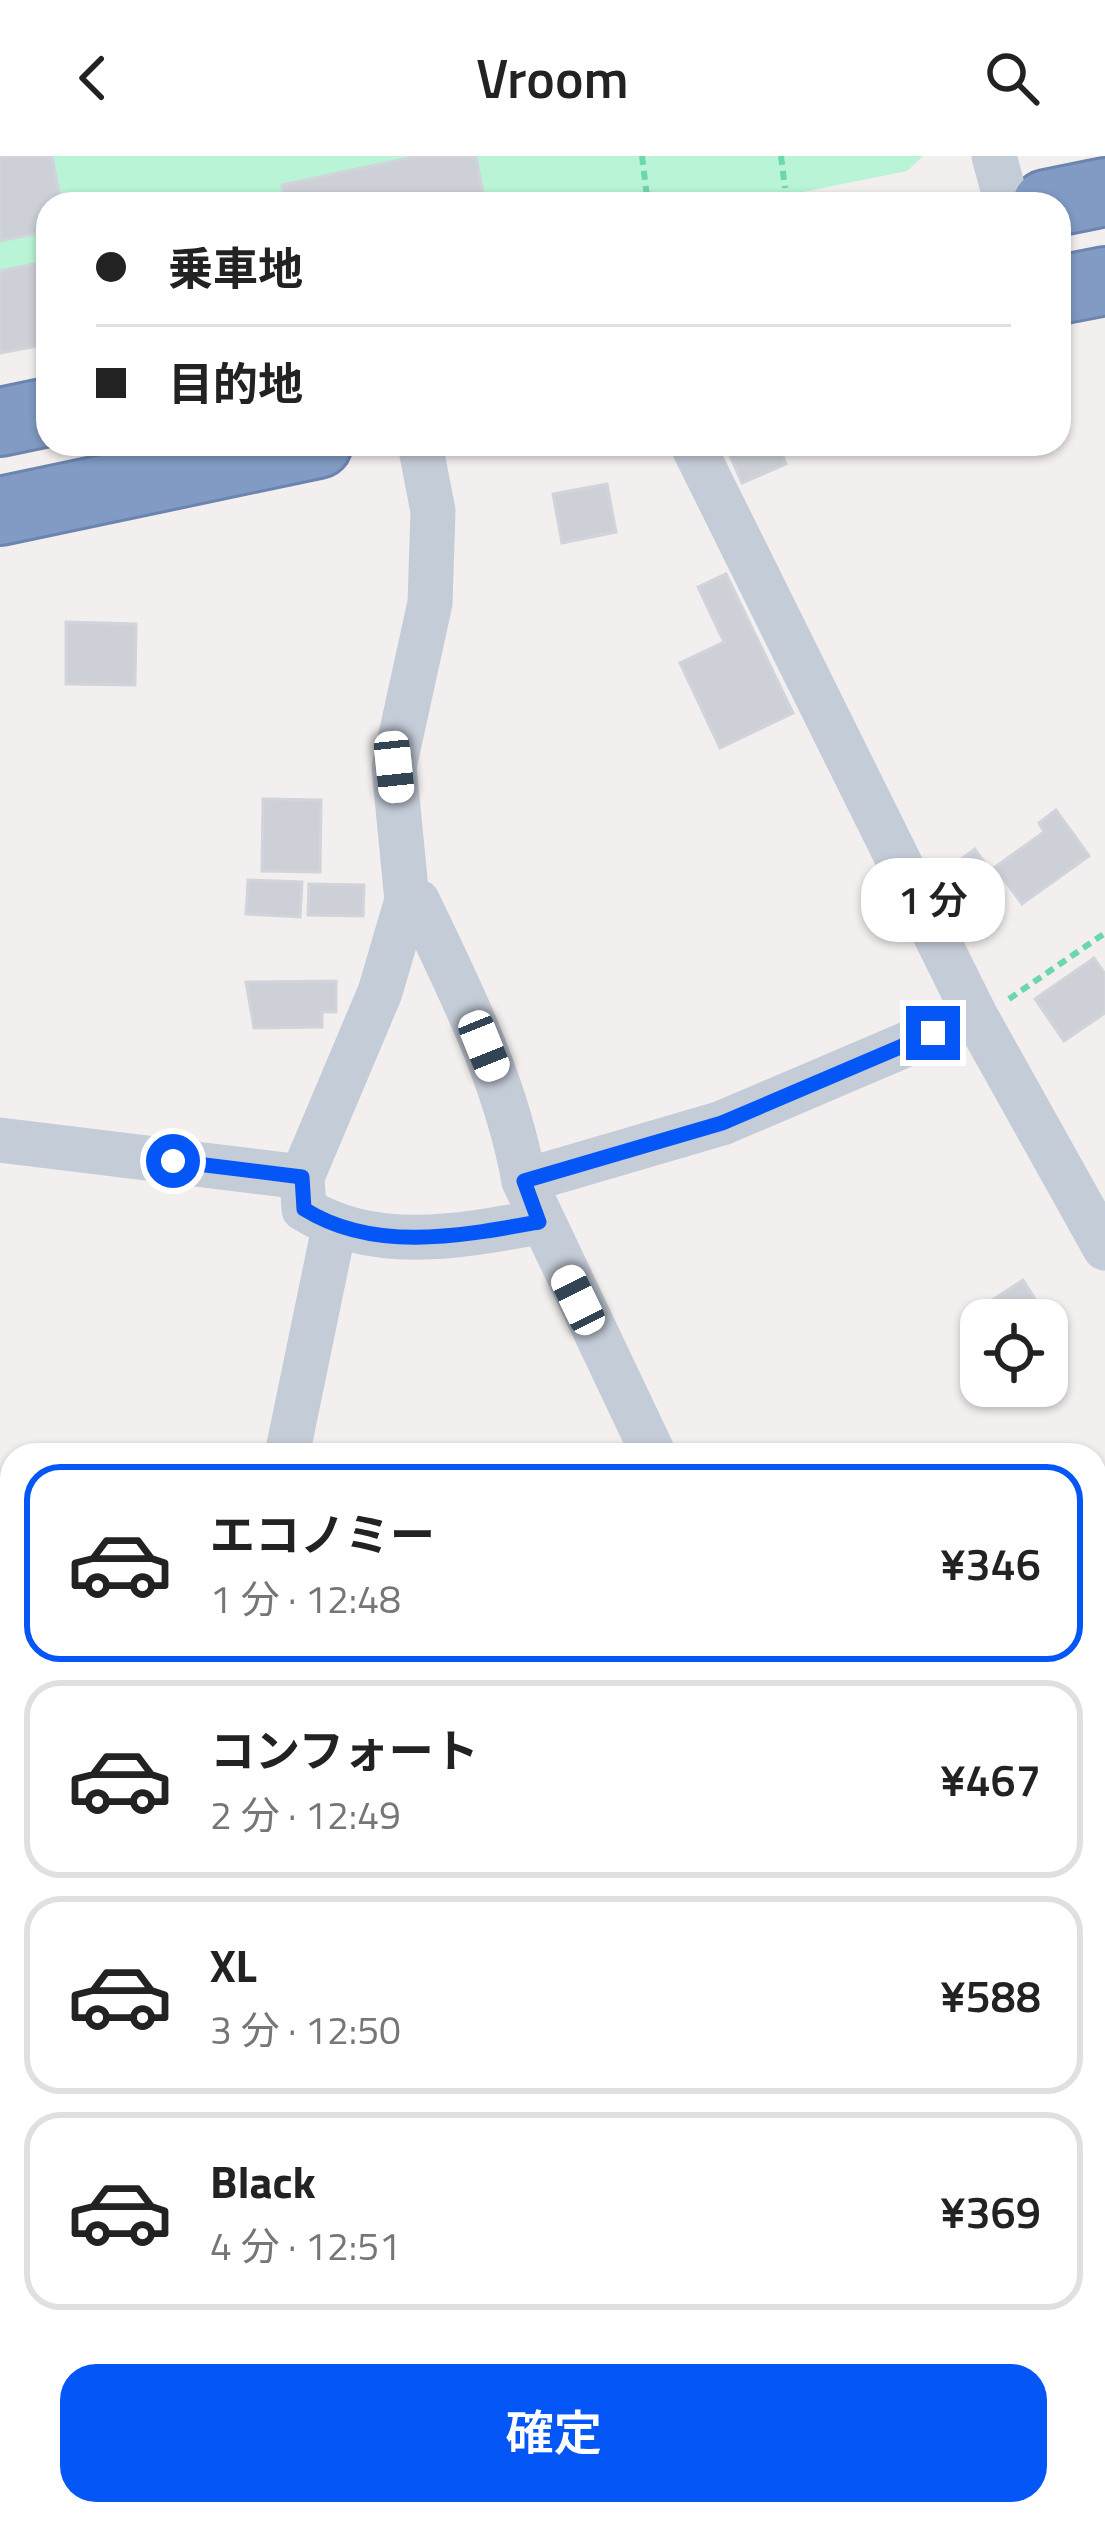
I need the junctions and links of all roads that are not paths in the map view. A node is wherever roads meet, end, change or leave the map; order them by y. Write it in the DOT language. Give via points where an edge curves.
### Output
graph roads {
  1 [pos="994,156"];
  2 [pos="1004,192"];
  3 [pos="1105,192"];
  4 [pos="1071,199"];
  5 [pos="1105,280"];
  6 [pos="1071,287"];
  7 [pos="36,414"];
  8 [pos="0,422"];
  9 [pos="261,456"];
  10 [pos="422,456"];
  11 [pos="698,456"];
  12 [pos="0,511"];
  13 [pos="407,900"];
  14 [pos="975,1015"];
  15 [pos="0,1140"];
  16 [pos="302,1177"];
  17 [pos="532,1202"];
  18 [pos="334,1228"];
  19 [pos="1105,1248"];
  20 [pos="289,1443"];
  21 [pos="647,1443"];
  1 -- 2 [label="street"];
  3 -- 4 [label="highway"];
  5 -- 6 [label="highway"];
  7 -- 8 [label="highway"];
  9 -- 12 [label="highway"];
  10 -- 13 [label="street" via="433,511 430,603 394,767"];
  11 -- 14 [label="street"];
  13 -- 16 [label="street" via="380,992"];
  13 -- 17 [label="street" via="418,902 471,1012 512,1112"];
  14 -- 17 [label="street"];
  14 -- 19 [label="street"];
  15 -- 16 [label="street"];
  16 -- 18 [label="street" via="304,1209"];
  17 -- 18 [label="street" via="440,1240"];
  17 -- 21 [label="street"];
  18 -- 20 [label="street"];
}
